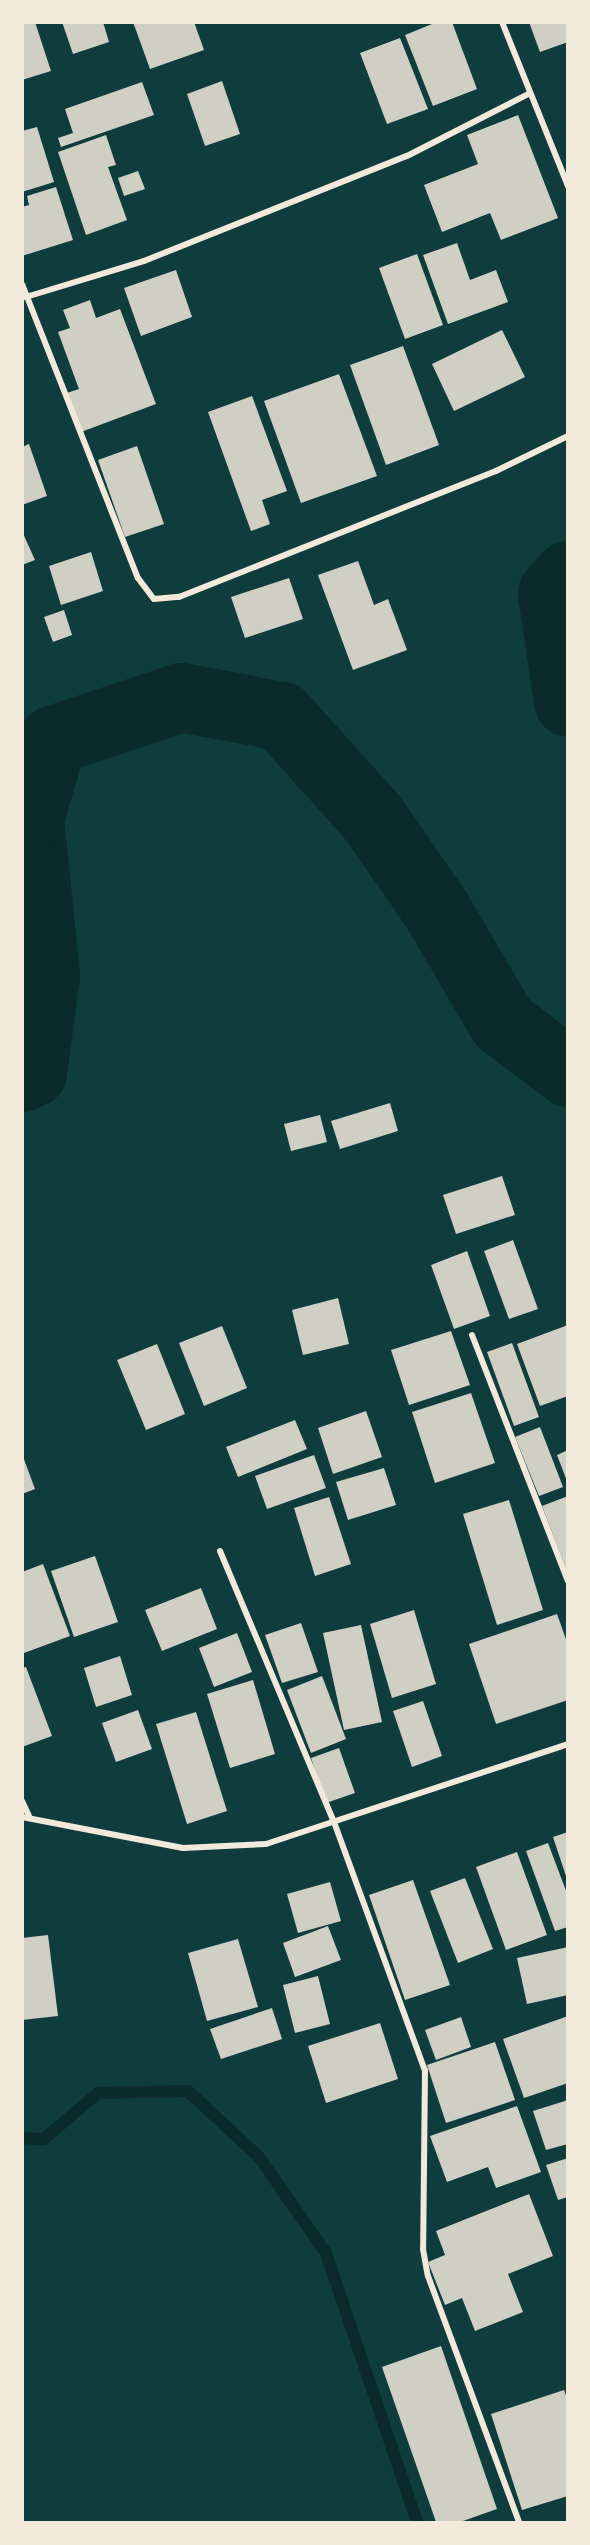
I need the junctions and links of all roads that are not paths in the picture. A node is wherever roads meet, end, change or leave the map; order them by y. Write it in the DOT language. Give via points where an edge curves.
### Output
graph roads {
  1 [pos="502,22"];
  2 [pos="528,94"];
  3 [pos="567,186"];
  4 [pos="22,284"];
  5 [pos="26,297"];
  6 [pos="567,436"];
  7 [pos="472,1335"];
  8 [pos="220,1551"];
  9 [pos="567,1581"];
  10 [pos="567,1744"];
  11 [pos="22,1801"];
  12 [pos="26,1817"];
  13 [pos="334,1822"];
  14 [pos="519,2523"];
  1 -- 2 [label="street"];
  2 -- 3 [label="street"];
  2 -- 5 [label="street" via="407,156 144,261"];
  4 -- 5 [label="street"];
  5 -- 6 [label="street" via="138,579 154,599 179,597 496,471"];
  7 -- 9 [label="street"];
  8 -- 13 [label="street"];
  10 -- 13 [label="street"];
  11 -- 12 [label="street"];
  12 -- 13 [label="street" via="183,1848 266,1844"];
  13 -- 14 [label="street" via="425,2070 423,2249 428,2276"];
}
